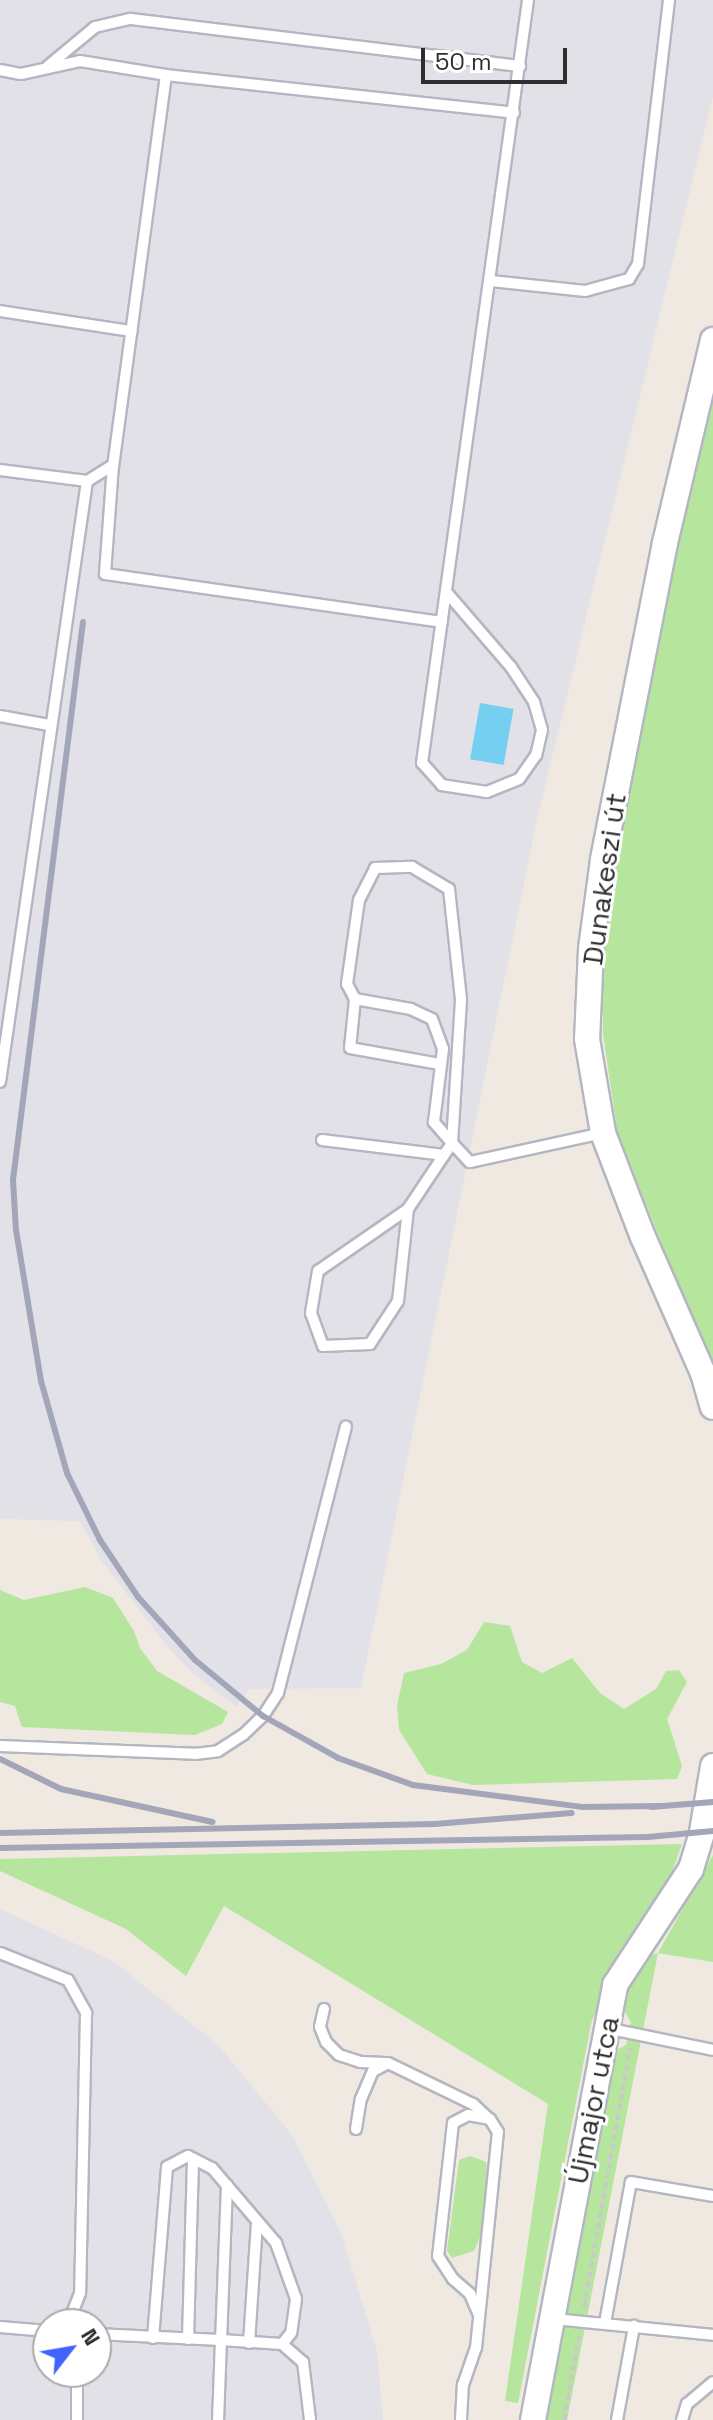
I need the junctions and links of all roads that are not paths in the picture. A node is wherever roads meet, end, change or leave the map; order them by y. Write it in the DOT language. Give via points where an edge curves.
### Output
graph roads {
  1 [pos="528,0"];
  2 [pos="669,0"];
  3 [pos="520,66"];
  4 [pos="46,68"];
  5 [pos="0,70"];
  6 [pos="166,75"];
  7 [pos="514,113"];
  8 [pos="491,281"];
  9 [pos="0,311"];
  10 [pos="131,331"];
  11 [pos="713,340"];
  12 [pos="113,465"];
  13 [pos="0,470"];
  14 [pos="87,481"];
  15 [pos="448,594"];
  16 [pos="442,622"];
  17 [pos="0,716"];
  18 [pos="49,725"];
  19 [pos="0,988"];
  20 [pos="13,990"];
  21 [pos="355,999"];
  22 [pos="440,1064"];
  23 [pos="0,1082"];
  24 [pos="603,1133"];
  25 [pos="322,1140"];
  26 [pos="452,1143"];
  27 [pos="444,1155"];
  28 [pos="408,1209"];
  29 [pos="713,1407"];
  30 [pos="346,1427"];
  31 [pos="0,1746"];
  32 [pos="713,1766"];
  33 [pos="0,1953"];
  34 [pos="324,2009"];
  35 [pos="606,2028"];
  36 [pos="713,2050"];
  37 [pos="388,2063"];
  38 [pos="490,2119"];
  39 [pos="356,2129"];
  40 [pos="193,2159"];
  41 [pos="227,2185"];
  42 [pos="713,2196"];
  43 [pos="257,2221"];
  44 [pos="74,2308"];
  45 [pos="478,2313"];
  46 [pos="552,2319"];
  47 [pos="605,2323"];
  48 [pos="634,2326"];
  49 [pos="0,2327"];
  50 [pos="32,2330"];
  51 [pos="112,2335"];
  52 [pos="713,2335"];
  53 [pos="153,2338"];
  54 [pos="188,2339"];
  55 [pos="221,2340"];
  56 [pos="249,2343"];
  57 [pos="282,2344"];
  58 [pos="713,2382"];
  59 [pos="77,2388"];
  60 [pos="77,2420"];
  61 [pos="218,2420"];
  62 [pos="310,2420"];
  63 [pos="461,2420"];
  64 [pos="533,2420"];
  65 [pos="617,2420"];
  66 [pos="682,2420"];
  1 -- 3 [label="lane"];
  2 -- 8 [label="lane" via="638,264 629,279 585,291"];
  3 -- 4 [label="lane" via="131,19 95,27"];
  3 -- 7 [label="lane"];
  4 -- 5 [label="lane" via="21,74"];
  4 -- 6 [label="lane" via="80,61"];
  6 -- 7 [label="lane"];
  6 -- 10 [label="lane"];
  7 -- 8 [label="lane"];
  8 -- 15 [label="lane"];
  9 -- 10 [label="lane"];
  10 -- 12 [label="lane"];
  11 -- 24 [label="street, Dunakeszi út" via="665,543 603,860 591,949 587,1039"];
  12 -- 14 [label="lane"];
  12 -- 16 [label="lane" via="105,574"];
  13 -- 14 [label="lane"];
  14 -- 18 [label="lane"];
  15 -- 16 [label="lane"];
  15 -- 16 [label="lane" via="511,667 534,702 542,730 536,755 519,779 487,792 442,785 422,763"];
  17 -- 18 [label="lane"];
  18 -- 20 [label="lane"];
  19 -- 20 [label="lane"];
  20 -- 23 [label="lane"];
  21 -- 22 [label="lane" via="411,1009 432,1019 443,1049"];
  21 -- 22 [label="lane" via="350,1048"];
  21 -- 26 [label="lane" via="347,984 359,900 375,868 412,867 449,889 461,1000"];
  22 -- 26 [label="lane" via="434,1122"];
  24 -- 26 [label="lane" via="470,1162"];
  24 -- 29 [label="street, Dunakeszi út"];
  25 -- 27 [label="lane"];
  26 -- 27 [label="lane"];
  27 -- 28 [label="lane"];
  28 -- 28 [label="lane" via="398,1301 370,1344 323,1346 311,1313 318,1271"];
  30 -- 31 [label="lane" via="278,1693 243,1735 218,1751 195,1754"];
  32 -- 35 [label="street, Újmajor utca" via="691,1869 615,1985"];
  33 -- 44 [label="lane" via="68,1980 86,2013 80,2293"];
  34 -- 37 [label="lane" via="320,2027 339,2055"];
  35 -- 36 [label="lane"];
  35 -- 46 [label="street, Újmajor utca"];
  37 -- 38 [label="lane" via="473,2104"];
  37 -- 39 [label="lane" via="373,2071"];
  38 -- 45 [label="lane" via="498,2132"];
  38 -- 45 [label="lane" via="468,2115 453,2123 438,2256 470,2294"];
  40 -- 41 [label="lane" via="212,2168"];
  40 -- 53 [label="lane" via="188,2156 167,2167"];
  40 -- 54 [label="lane"];
  41 -- 43 [label="lane"];
  41 -- 55 [label="lane"];
  42 -- 47 [label="lane" via="631,2182"];
  43 -- 56 [label="lane"];
  43 -- 57 [label="lane" via="276,2243 296,2299 291,2333"];
  45 -- 63 [label="lane"];
  46 -- 47 [label="lane"];
  46 -- 64 [label="street, Újmajor utca"];
  47 -- 48 [label="lane"];
  48 -- 52 [label="lane"];
  48 -- 65 [label="lane"];
  49 -- 50 [label="lane"];
  51 -- 53 [label="lane"];
  53 -- 54 [label="lane"];
  54 -- 55 [label="lane"];
  55 -- 56 [label="lane"];
  55 -- 61 [label="lane"];
  56 -- 57 [label="lane"];
  57 -- 62 [label="lane" via="303,2362"];
  58 -- 66 [label="lane" via="687,2404"];
  59 -- 60 [label="lane"];
}
